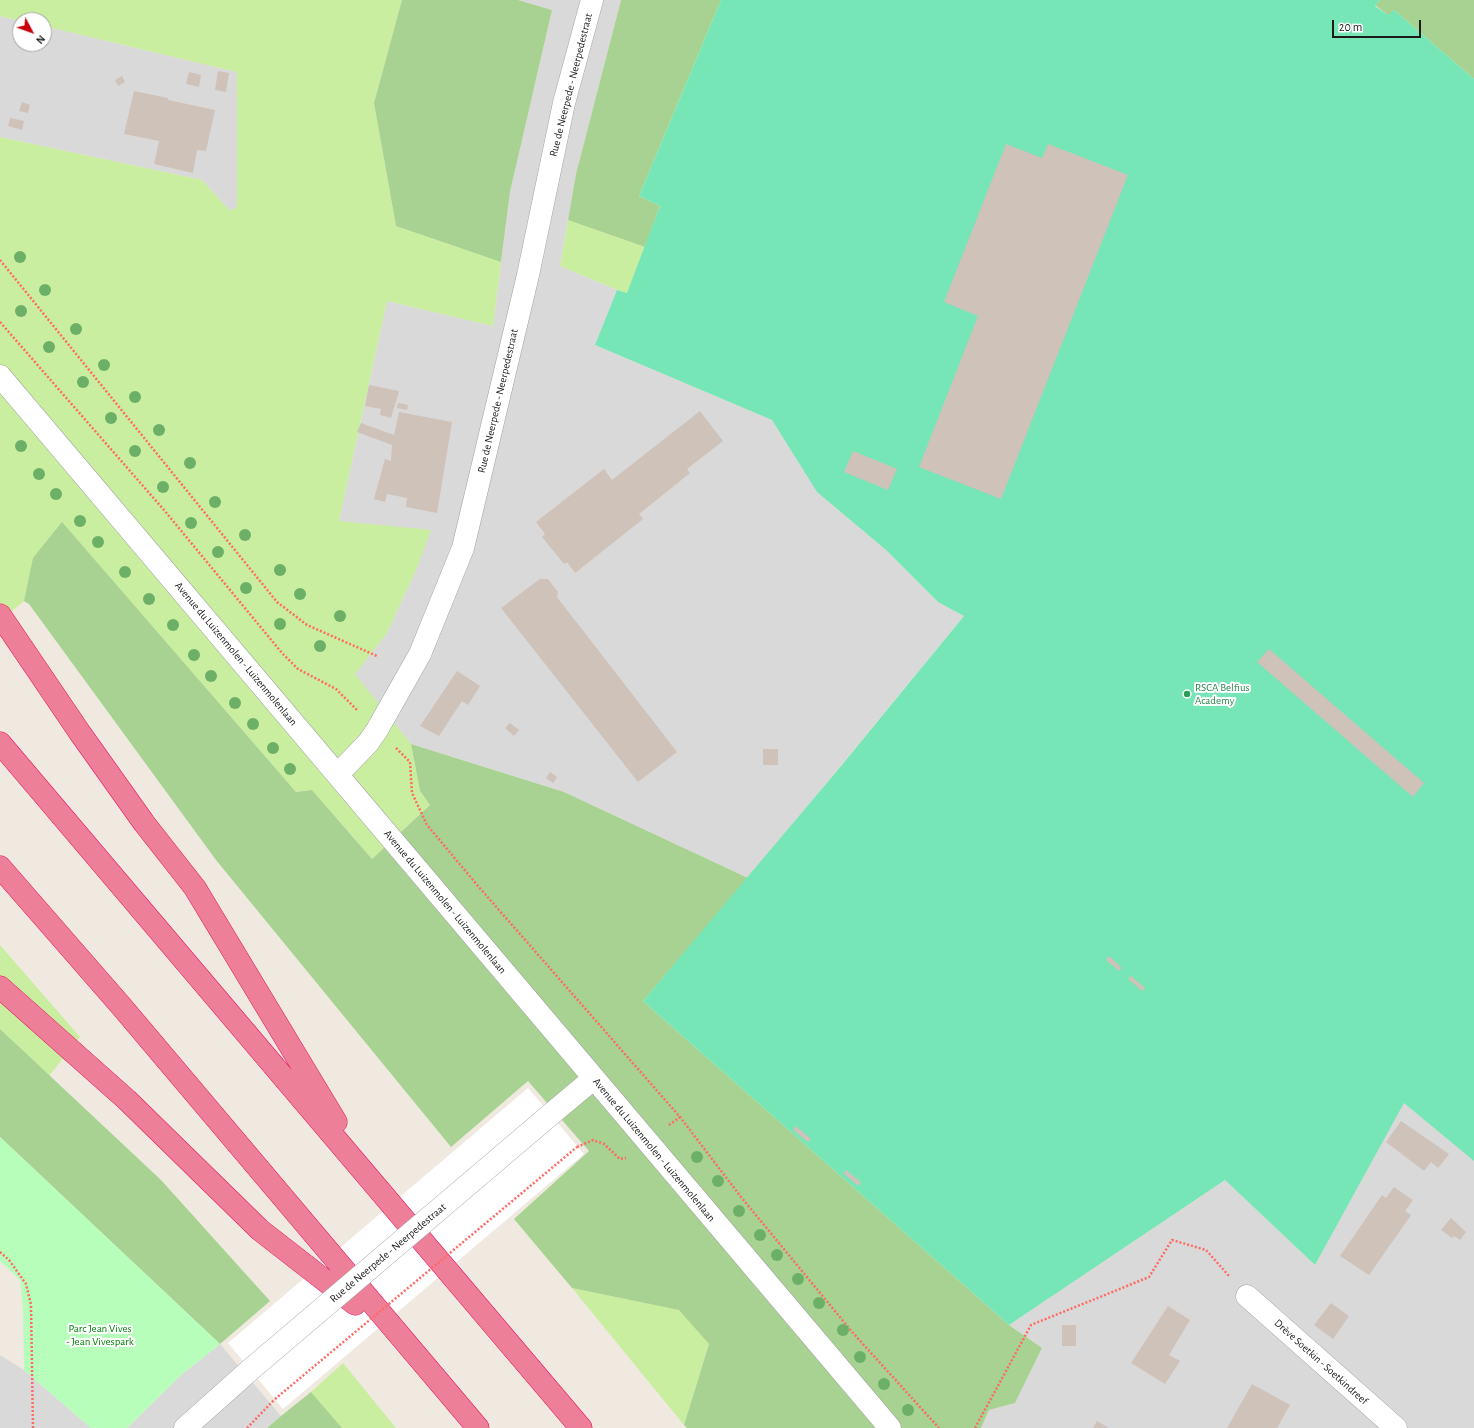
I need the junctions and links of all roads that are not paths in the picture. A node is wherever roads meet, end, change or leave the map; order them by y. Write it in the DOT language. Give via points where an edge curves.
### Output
graph roads {
  1 [pos="592,0"];
  2 [pos="0,376"];
  3 [pos="0,615"];
  4 [pos="0,743"];
  5 [pos="338,774"];
  6 [pos="0,867"];
  7 [pos="0,987"];
  8 [pos="593,1078"];
  9 [pos="371,1180"];
  10 [pos="1246,1296"];
  11 [pos="405,1343"];
  12 [pos="185,1428"];
  13 [pos="478,1428"];
  14 [pos="581,1428"];
  15 [pos="890,1428"];
  16 [pos="1396,1428"];
  1 -- 5 [label="street, Rue de Neerpede - Neerpedestraat" via="564,103 528,274 463,548 420,654 377,730"];
  2 -- 5 [label="street, Avenue du Luizenmolen - Luizenmolenlaan"];
  3 -- 9 [label="highway" via="98,758 195,888"];
  4 -- 9 [label="highway"];
  5 -- 8 [label="street, Avenue du Luizenmolen - Luizenmolenlaan"];
  6 -- 11 [label="highway" via="122,1007"];
  7 -- 11 [label="highway" via="127,1100 260,1230"];
  8 -- 12 [label="street, Rue de Neerpede - Neerpedestraat, bridge"];
  8 -- 15 [label="street, Avenue du Luizenmolen - Luizenmolenlaan"];
  9 -- 14 [label="highway"];
  10 -- 16 [label="street, Drève Soetkin - Soetkindreef"];
  11 -- 13 [label="highway"];
}
